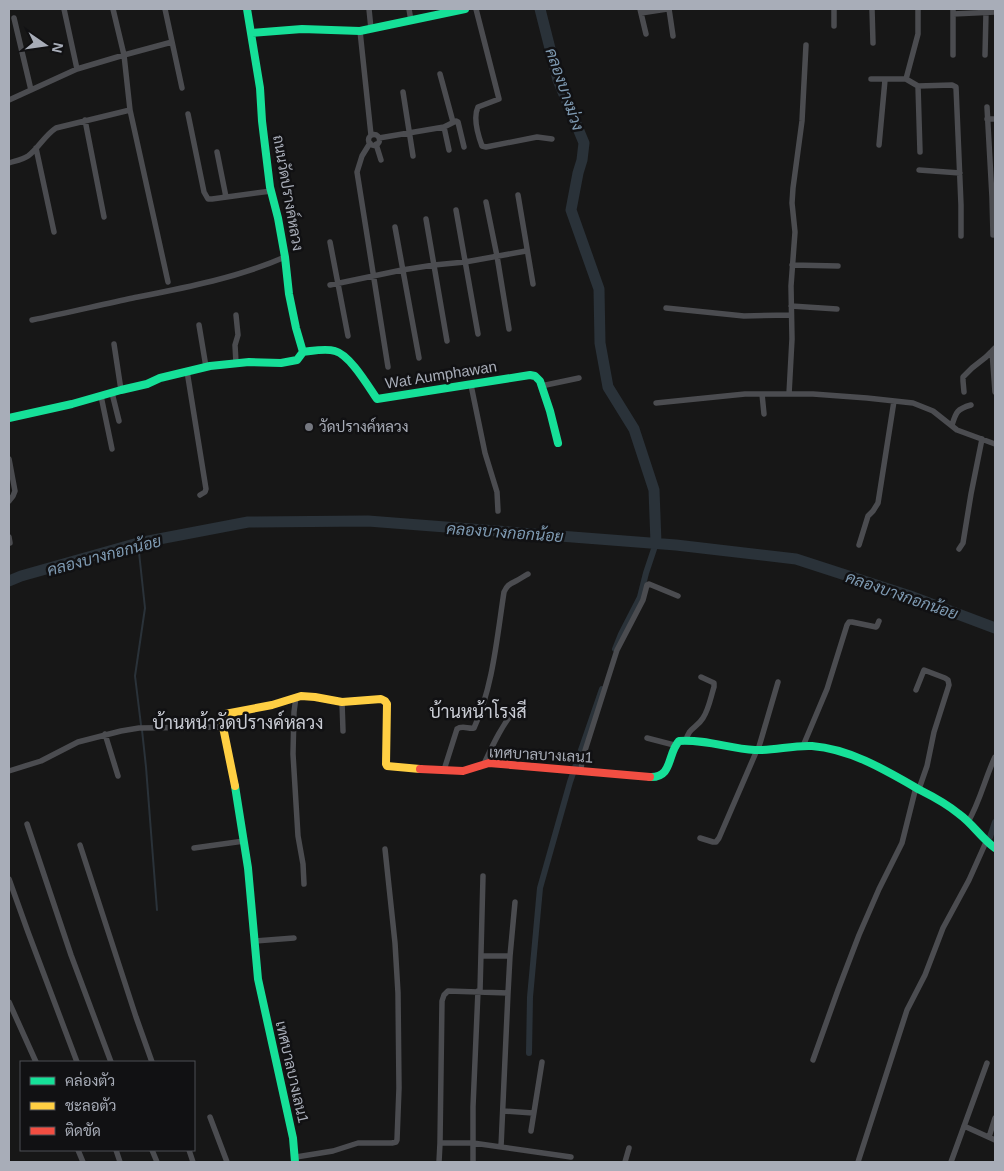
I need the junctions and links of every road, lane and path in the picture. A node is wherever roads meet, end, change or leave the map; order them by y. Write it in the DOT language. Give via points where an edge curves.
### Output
graph roads {
  1 [pos="64,9"];
  2 [pos="114,9"];
  3 [pos="165,9"];
  4 [pos="247,9"];
  5 [pos="369,9"];
  6 [pos="409,9"];
  7 [pos="465,9"];
  8 [pos="476,9"];
  9 [pos="668,9"];
  10 [pos="834,9"];
  11 [pos="872,9"];
  12 [pos="918,9"];
  13 [pos="640,11"];
  14 [pos="953,12"];
  15 [pos="995,12"];
  16 [pos="986,13"];
  17 [pos="14,18"];
  18 [pos="411,21"];
  19 [pos="834,26"];
  20 [pos="371,28"];
  21 [pos="360,31"];
  22 [pos="252,33"];
  23 [pos="646,34"];
  24 [pos="673,36"];
  25 [pos="172,42"];
  26 [pos="873,43"];
  27 [pos="806,45"];
  28 [pos="124,55"];
  29 [pos="953,55"];
  30 [pos="985,55"];
  31 [pos="78,69"];
  32 [pos="440,74"];
  33 [pos="871,79"];
  34 [pos="885,80"];
  35 [pos="906,80"];
  36 [pos="918,86"];
  37 [pos="182,88"];
  38 [pos="31,90"];
  39 [pos="403,92"];
  40 [pos="9,100"];
  41 [pos="987,107"];
  42 [pos="130,110"];
  43 [pos="188,114"];
  44 [pos="987,119"];
  45 [pos="995,119"];
  46 [pos="85,120"];
  47 [pos="452,122"];
  48 [pos="444,127"];
  49 [pos="409,134"];
  50 [pos="371,135"];
  51 [pos="379,138"];
  52 [pos="552,139"];
  53 [pos="373,144"];
  54 [pos="879,145"];
  55 [pos="464,147"];
  56 [pos="36,148"];
  57 [pos="448,150"];
  58 [pos="992,151"];
  59 [pos="217,152"];
  60 [pos="920,152"];
  61 [pos="413,156"];
  62 [pos="380,160"];
  63 [pos="9,162"];
  64 [pos="919,170"];
  65 [pos="960,173"];
  66 [pos="270,191"];
  67 [pos="518,195"];
  68 [pos="226,197"];
  69 [pos="994,197"];
  70 [pos="486,202"];
  71 [pos="456,210"];
  72 [pos="104,218"];
  73 [pos="426,219"];
  74 [pos="394,227"];
  75 [pos="54,232"];
  76 [pos="992,235"];
  77 [pos="961,236"];
  78 [pos="330,242"];
  79 [pos="526,251"];
  80 [pos="497,256"];
  81 [pos="285,257"];
  82 [pos="465,262"];
  83 [pos="434,265"];
  84 [pos="792,265"];
  85 [pos="838,266"];
  86 [pos="402,270"];
  87 [pos="374,275"];
  88 [pos="168,282"];
  89 [pos="338,284"];
  90 [pos="533,284"];
  91 [pos="330,285"];
  92 [pos="791,306"];
  93 [pos="666,308"];
  94 [pos="837,309"];
  95 [pos="236,315"];
  96 [pos="791,315"];
  97 [pos="32,320"];
  98 [pos="199,325"];
  99 [pos="509,329"];
  100 [pos="478,334"];
  101 [pos="348,336"];
  102 [pos="447,341"];
  103 [pos="114,344"];
  104 [pos="994,350"];
  105 [pos="303,352"];
  106 [pos="419,358"];
  107 [pos="236,363"];
  108 [pos="206,366"];
  109 [pos="388,368"];
  110 [pos="187,371"];
  111 [pos="578,378"];
  112 [pos="471,385"];
  113 [pos="541,386"];
  114 [pos="121,390"];
  115 [pos="112,392"];
  116 [pos="964,392"];
  117 [pos="995,392"];
  118 [pos="762,394"];
  119 [pos="789,394"];
  120 [pos="100,396"];
  121 [pos="894,401"];
  122 [pos="656,404"];
  123 [pos="971,405"];
  124 [pos="764,414"];
  125 [pos="9,418"];
  126 [pos="119,421"];
  127 [pos="952,425"];
  128 [pos="982,439"];
  129 [pos="558,443"];
  130 [pos="995,444"];
  131 [pos="112,449"];
  132 [pos="9,462"];
  133 [pos="200,495"];
  134 [pos="9,501"];
  135 [pos="498,511"];
  136 [pos="859,545"];
  137 [pos="959,549"];
  138 [pos="528,574"];
  139 [pos="678,596"];
  140 [pos="879,621"];
  141 [pos="701,677"];
  142 [pos="778,682"];
  143 [pos="916,690"];
  144 [pos="295,698"];
  145 [pos="342,702"];
  146 [pos="518,706"];
  147 [pos="223,727"];
  148 [pos="343,730"];
  149 [pos="105,734"];
  150 [pos="647,738"];
  151 [pos="686,741"];
  152 [pos="674,745"];
  153 [pos="803,746"];
  154 [pos="757,750"];
  155 [pos="995,757"];
  156 [pos="484,764"];
  157 [pos="444,770"];
  158 [pos="580,770"];
  159 [pos="9,771"];
  160 [pos="118,776"];
  161 [pos="918,788"];
  162 [pos="968,822"];
  163 [pos="27,824"];
  164 [pos="700,838"];
  165 [pos="244,841"];
  166 [pos="987,842"];
  167 [pos="80,845"];
  168 [pos="194,848"];
  169 [pos="995,848"];
  170 [pos="385,849"];
  171 [pos="483,876"];
  172 [pos="9,879"];
  173 [pos="304,884"];
  174 [pos="515,902"];
  175 [pos="294,938"];
  176 [pos="255,941"];
  177 [pos="481,956"];
  178 [pos="510,956"];
  179 [pos="479,991"];
  180 [pos="508,993"];
  181 [pos="9,1002"];
  182 [pos="813,1060"];
  183 [pos="36,1061"];
  184 [pos="77,1061"];
  185 [pos="112,1061"];
  186 [pos="152,1061"];
  187 [pos="542,1062"];
  188 [pos="987,1063"];
  189 [pos="504,1110"];
  190 [pos="533,1113"];
  191 [pos="210,1117"];
  192 [pos="995,1118"];
  193 [pos="964,1126"];
  194 [pos="531,1132"];
  195 [pos="992,1138"];
  196 [pos="473,1143"];
  197 [pos="440,1144"];
  198 [pos="501,1147"];
  199 [pos="628,1148"];
  200 [pos="571,1157"];
  201 [pos="296,1160"];
  202 [pos="228,1162"];
  203 [pos="439,1162"];
  204 [pos="473,1162"];
  205 [pos="625,1162"];
  206 [pos="858,1162"];
  207 [pos="951,1162"];
  1 -- 31 [label="street"];
  2 -- 28 [label="street"];
  3 -- 25 [label="street"];
  4 -- 22 [label="street, ถนนวัดปรางค์หลวง"];
  5 -- 20 [label="street"];
  6 -- 18 [label="street"];
  7 -- 18 [label="street"];
  8 -- 52 [label="street" via="499,99 476,110 482,146 537,137"];
  9 -- 13 [label="street"];
  9 -- 24 [label="street"];
  10 -- 19 [label="street"];
  11 -- 26 [label="street"];
  12 -- 35 [label="street" via="918,34"];
  13 -- 23 [label="street"];
  14 -- 16 [label="street"];
  14 -- 29 [label="street"];
  15 -- 16 [label="street"];
  16 -- 30 [label="street"];
  17 -- 38 [label="street"];
  18 -- 20 [label="street"];
  20 -- 21 [label="street"];
  21 -- 22 [label="street" via="302,29"];
  21 -- 50 [label="street"];
  22 -- 66 [label="street, ถนนวัดปรางค์หลวง"];
  25 -- 28 [label="street"];
  25 -- 37 [label="street"];
  27 -- 84 [label="street" via="802,121 792,203 795,232"];
  28 -- 31 [label="street"];
  28 -- 42 [label="street"];
  31 -- 38 [label="street"];
  32 -- 47 [label="street"];
  33 -- 34 [label="street"];
  34 -- 35 [label="street"];
  34 -- 54 [label="street"];
  35 -- 36 [label="street"];
  36 -- 60 [label="street"];
  36 -- 65 [label="street" via="952,84 956,87"];
  38 -- 40 [label="street"];
  39 -- 49 [label="street"];
  41 -- 44 [label="street"];
  42 -- 46 [label="street"];
  42 -- 88 [label="street"];
  43 -- 68 [label="street" via="206,196 212,199"];
  44 -- 45 [label="street"];
  44 -- 58 [label="street"];
  46 -- 56 [label="street" via="56,128"];
  46 -- 72 [label="street"];
  47 -- 48 [label="street"];
  47 -- 55 [label="street" via="458,122"];
  48 -- 49 [label="street"];
  48 -- 57 [label="street"];
  49 -- 51 [label="street"];
  49 -- 61 [label="street"];
  50 -- 51 [label="street" via="376,134"];
  50 -- 53 [label="street" via="368,138"];
  51 -- 53 [label="street"];
  53 -- 62 [label="street"];
  53 -- 87 [label="street" via="362,156 357,172"];
  56 -- 63 [label="street" via="29,156"];
  56 -- 75 [label="street"];
  58 -- 69 [label="street"];
  59 -- 68 [label="street"];
  64 -- 65 [label="street"];
  65 -- 77 [label="street"];
  66 -- 68 [label="street"];
  66 -- 81 [label="street, ถนนวัดปรางค์หลวง"];
  67 -- 79 [label="street"];
  69 -- 76 [label="street"];
  70 -- 80 [label="street"];
  71 -- 82 [label="street"];
  73 -- 83 [label="street"];
  74 -- 86 [label="street"];
  78 -- 89 [label="street"];
  79 -- 80 [label="street"];
  79 -- 90 [label="street"];
  80 -- 82 [label="street"];
  80 -- 99 [label="street"];
  81 -- 97 [label="street" via="267,266 222,278"];
  81 -- 105 [label="street, ถนนวัดปรางค์หลวง"];
  82 -- 83 [label="street"];
  82 -- 100 [label="street"];
  83 -- 86 [label="street"];
  83 -- 102 [label="street"];
  84 -- 85 [label="street"];
  84 -- 92 [label="street"];
  86 -- 87 [label="street"];
  86 -- 106 [label="street"];
  87 -- 89 [label="street"];
  87 -- 109 [label="street"];
  89 -- 91 [label="street"];
  89 -- 101 [label="street"];
  92 -- 94 [label="street"];
  92 -- 96 [label="street"];
  93 -- 96 [label="street" via="744,316"];
  95 -- 107 [label="street"];
  96 -- 119 [label="street"];
  98 -- 108 [label="street"];
  103 -- 114 [label="street"];
  104 -- 116 [label="street" via="963,377"];
  104 -- 117 [label="street"];
  105 -- 107 [label="street" via="297,360 280,363"];
  105 -- 112 [label="street, Wat Aumphawan" via="336,351 348,358 377,399"];
  107 -- 108 [label="street"];
  108 -- 110 [label="street"];
  110 -- 114 [label="street"];
  110 -- 133 [label="street" via="206,489"];
  111 -- 113 [label="street"];
  112 -- 113 [label="street, Wat Aumphawan" via="530,375 535,376"];
  112 -- 135 [label="street" via="497,492"];
  113 -- 129 [label="street"];
  114 -- 115 [label="street"];
  115 -- 120 [label="street"];
  115 -- 126 [label="street"];
  118 -- 119 [label="street"];
  118 -- 122 [label="street"];
  118 -- 124 [label="street"];
  119 -- 121 [label="street" via="843,395"];
  120 -- 125 [label="street"];
  120 -- 131 [label="street"];
  121 -- 127 [label="street" via="913,403 933,411"];
  121 -- 136 [label="street" via="878,503 868,516"];
  123 -- 127 [label="street" via="957,412"];
  127 -- 128 [label="street"];
  128 -- 130 [label="street"];
  128 -- 137 [label="street" via="964,542"];
  132 -- 134 [label="street" via="15,491"];
  138 -- 157 [label="street" via="505,588 486,693 474,728 458,729"];
  139 -- 158 [label="street" via="647,585 617,650"];
  140 -- 153 [label="street" via="876,627 852,622 846,625 827,689"];
  141 -- 151 [label="street" via="714,683 714,687 705,715 688,733"];
  142 -- 154 [label="street"];
  143 -- 161 [label="street" via="924,670 948,680 927,766"];
  144 -- 145 [label="street, เทศบาลบางเลน1" via="315,697"];
  144 -- 147 [label="street, เทศบาลบางเลน1" via="272,706 225,714"];
  144 -- 173 [label="street" via="293,754"];
  145 -- 148 [label="street"];
  145 -- 157 [label="street, เทศบาลบางเลน1" via="385,701 387,766"];
  146 -- 156 [label="street"];
  147 -- 149 [label="street" via="139,728"];
  147 -- 165 [label="street, เทศบาลบางเลน1"];
  149 -- 159 [label="street"];
  149 -- 160 [label="street"];
  150 -- 152 [label="street"];
  151 -- 152 [label="street"];
  151 -- 154 [label="street"];
  152 -- 158 [label="street, เทศบาลบางเลน1" via="665,772 659,777"];
  153 -- 154 [label="street"];
  153 -- 161 [label="street" via="857,756"];
  154 -- 164 [label="street" via="719,838 716,842"];
  155 -- 162 [label="street"];
  156 -- 157 [label="street, เทศบาลบางเลน1" via="463,770"];
  156 -- 158 [label="street, เทศบาลบางเลน1"];
  161 -- 162 [label="street" via="961,814"];
  161 -- 182 [label="street" via="902,843 859,935"];
  162 -- 166 [label="street"];
  163 -- 185 [label="street" via="71,955"];
  165 -- 168 [label="street"];
  165 -- 176 [label="street, เทศบาลบางเลน1"];
  166 -- 169 [label="street"];
  166 -- 206 [label="street" via="906,1010"];
  167 -- 186 [label="street"];
  170 -- 201 [label="street" via="398,993 400,1088 397,1140 392,1143 352,1144"];
  171 -- 177 [label="street"];
  172 -- 184 [label="street"];
  174 -- 178 [label="street"];
  175 -- 176 [label="street"];
  176 -- 201 [label="street, เทศบาลบางเลน1" via="258,979"];
  177 -- 178 [label="street"];
  177 -- 179 [label="street"];
  178 -- 180 [label="street"];
  179 -- 180 [label="street"];
  179 -- 196 [label="street"];
  179 -- 197 [label="street" via="448,991 442,1002"];
  180 -- 189 [label="street"];
  181 -- 183 [label="street"];
  187 -- 190 [label="street"];
  188 -- 193 [label="street"];
  189 -- 190 [label="street"];
  189 -- 198 [label="street"];
  190 -- 194 [label="street"];
  191 -- 202 [label="street"];
  192 -- 195 [label="street"];
  193 -- 195 [label="street"];
  193 -- 207 [label="street"];
  196 -- 197 [label="street"];
  196 -- 198 [label="street"];
  196 -- 204 [label="street"];
  197 -- 203 [label="street"];
  198 -- 200 [label="street"];
  199 -- 205 [label="street"];
}
